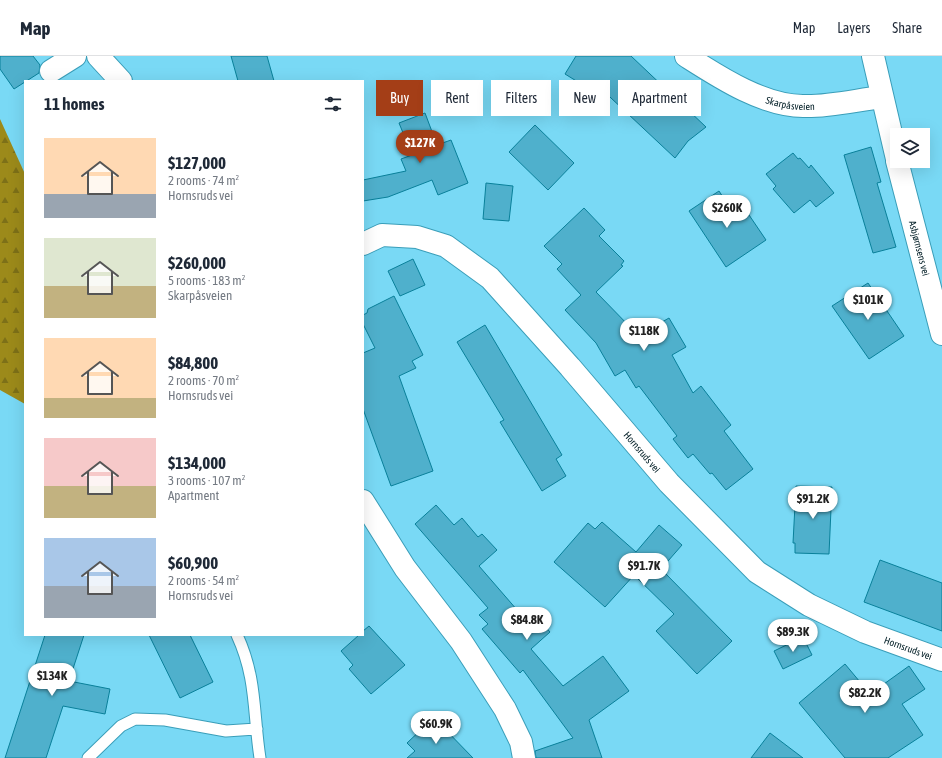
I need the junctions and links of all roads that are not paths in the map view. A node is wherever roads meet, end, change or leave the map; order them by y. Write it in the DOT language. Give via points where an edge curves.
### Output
graph roads {
  1 [pos="75,56"];
  2 [pos="98,56"];
  3 [pos="686,56"];
  4 [pos="873,56"];
  5 [pos="51,71"];
  6 [pos="120,80"];
  7 [pos="882,97"];
  8 [pos="890,131"];
  9 [pos="899,168"];
  10 [pos="364,244"];
  11 [pos="942,334"];
  12 [pos="364,502"];
  13 [pos="237,636"];
  14 [pos="942,660"];
  15 [pos="257,729"];
  16 [pos="88,758"];
  17 [pos="260,758"];
  18 [pos="524,758"];
  1 -- 5 [label="street"];
  2 -- 6 [label="street"];
  3 -- 7 [label="street, Skarpåsveien" via="724,80 778,102 802,106"];
  4 -- 7 [label="street, Asbjørnsens vei"];
  7 -- 8 [label="street, Asbjørnsens vei"];
  9 -- 11 [label="street, Asbjørnsens vei"];
  10 -- 14 [label="street, Hornsruds vei" via="382,235 417,236 446,246 490,278 669,483 757,572 809,605 865,632"];
  12 -- 18 [label="street" via="405,568 461,641 505,709 521,742"];
  13 -- 15 [label="lane" via="247,661 254,692"];
  15 -- 16 [label="lane" via="226,731 165,720 135,719 121,726"];
  15 -- 17 [label="lane"];
}
